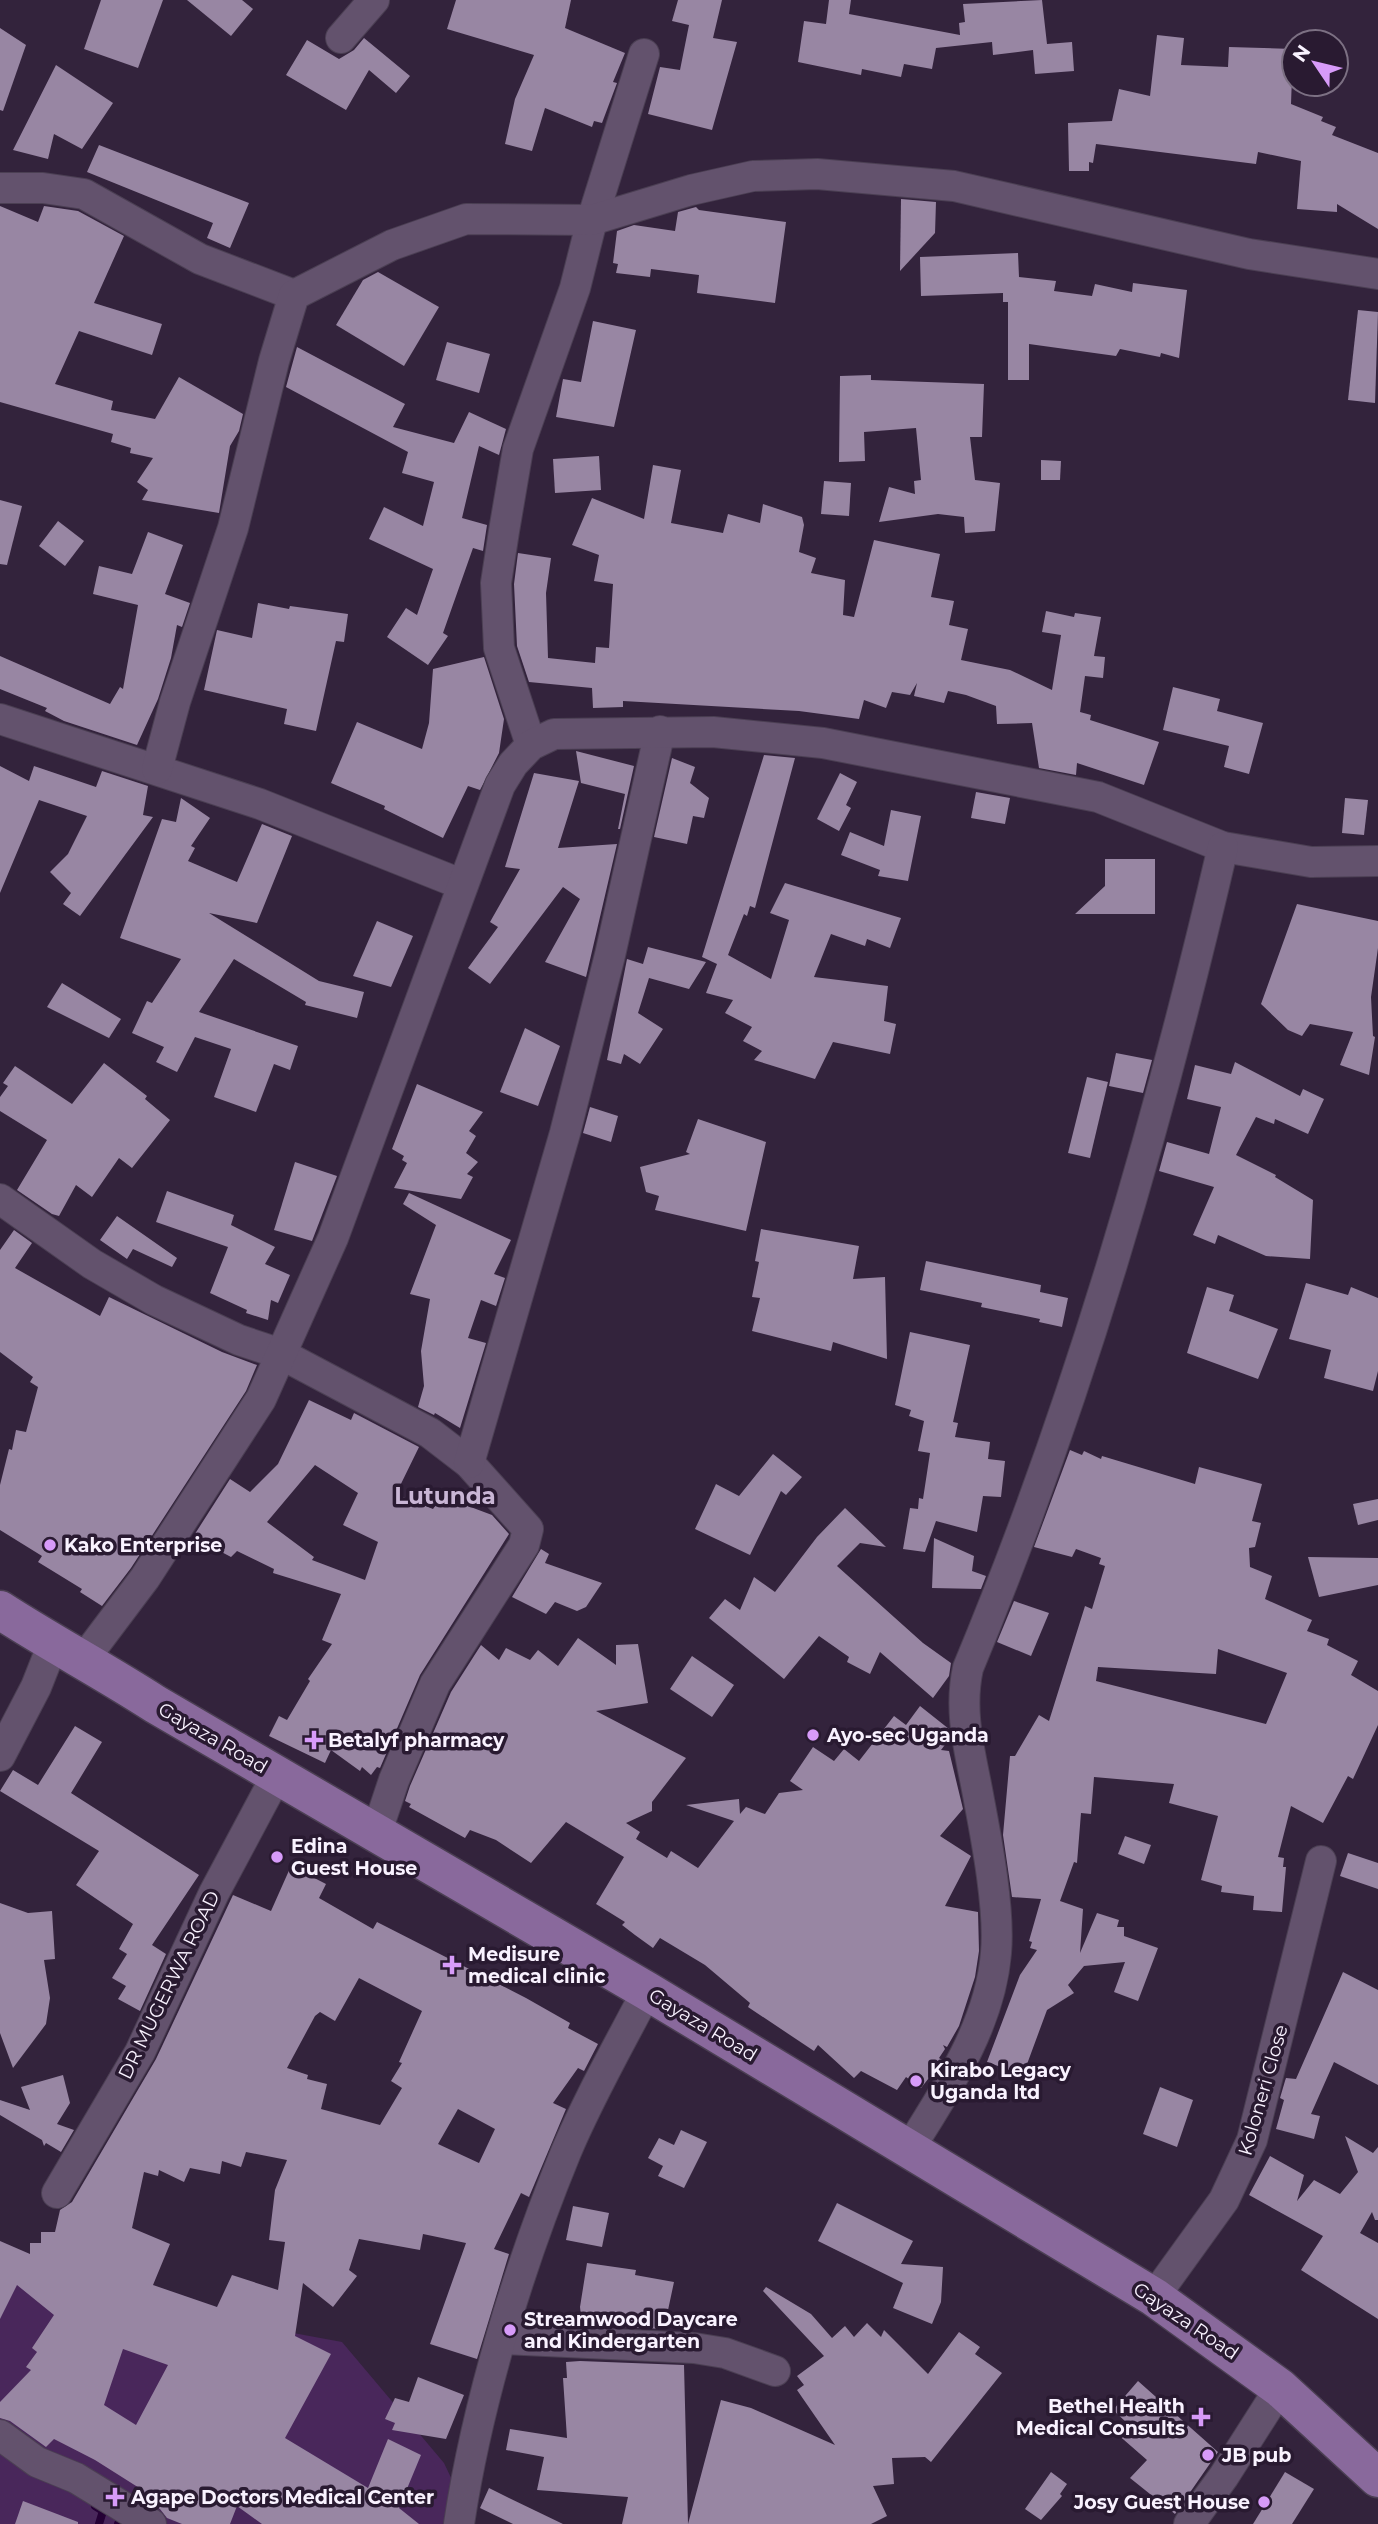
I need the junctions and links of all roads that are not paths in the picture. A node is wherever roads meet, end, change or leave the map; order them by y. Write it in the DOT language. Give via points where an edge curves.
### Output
graph roads {
  1 [pos="373,0"];
  2 [pos="341,38"];
  3 [pos="644,54"];
  4 [pos="0,188"];
  5 [pos="592,220"];
  6 [pos="1378,274"];
  7 [pos="294,295"];
  8 [pos="2,724"];
  9 [pos="660,731"];
  10 [pos="531,745"];
  11 [pos="158,769"];
  12 [pos="1223,847"];
  13 [pos="1378,861"];
  14 [pos="461,884"];
  15 [pos="1,1201"];
  16 [pos="281,1354"];
  17 [pos="469,1463"];
  18 [pos="0,1610"];
  19 [pos="69,1652"];
  20 [pos="0,1756"];
  21 [pos="277,1776"];
  22 [pos="376,1834"];
  23 [pos="1321,1861"];
  24 [pos="647,1991"];
  25 [pos="908,2151"];
  26 [pos="57,2193"];
  27 [pos="1154,2297"];
  28 [pos="503,2339"];
  29 [pos="775,2371"];
  30 [pos="1280,2388"];
  31 [pos="2,2442"];
  32 [pos="1378,2478"];
  33 [pos="110,2513"];
  34 [pos="150,2524"];
  35 [pos="459,2524"];
  36 [pos="1189,2524"];
  1 -- 2 [label="street"];
  3 -- 5 [label="street"];
  4 -- 7 [label="street" via="84,194 200,259"];
  5 -- 6 [label="street" via="753,176 817,174 908,180 954,186 1250,254"];
  5 -- 7 [label="street" via="466,219 392,245"];
  5 -- 10 [label="street" via="575,288 518,449 495,583 499,648"];
  7 -- 11 [label="street" via="233,528 187,663"];
  8 -- 11 [label="street"];
  9 -- 10 [label="street" via="555,734"];
  9 -- 12 [label="street" via="823,743 1011,778 1098,797"];
  9 -- 17 [label="street" via="565,1133"];
  10 -- 14 [label="street" via="500,785"];
  11 -- 14 [label="street"];
  12 -- 13 [label="street" via="1311,862"];
  12 -- 25 [label="street" via="1187,1002 1067,1406 963,1688 966,1738 990,1872 996,1952 976,2028 954,2077"];
  14 -- 16 [label="street" via="334,1238"];
  15 -- 16 [label="street" via="154,1300 239,1340"];
  16 -- 17 [label="street" via="430,1433"];
  16 -- 19 [label="street" via="261,1399 145,1578"];
  17 -- 22 [label="street" via="524,1523 528,1529 524,1545 435,1684"];
  18 -- 19 [label="main road, Gayaza Road"];
  19 -- 20 [label="street" via="36,1687"];
  19 -- 21 [label="main road, Gayaza Road"];
  21 -- 22 [label="main road, Gayaza Road"];
  21 -- 26 [label="street, DR MUGERWA ROAD" via="214,1893 140,2052"];
  22 -- 24 [label="main road, Gayaza Road"];
  23 -- 27 [label="street, Koloneri Close" via="1252,2140 1224,2200"];
  24 -- 25 [label="main road, Gayaza Road"];
  24 -- 28 [label="street" via="566,2153 526,2260"];
  25 -- 27 [label="main road, Gayaza Road"];
  27 -- 30 [label="main road, Gayaza Road"];
  28 -- 29 [label="street" via="694,2348 725,2353"];
  28 -- 35 [label="street" via="474,2444"];
  30 -- 32 [label="main road, Gayaza Road"];
  30 -- 36 [label="street"];
  31 -- 33 [label="street" via="76,2477"];
  33 -- 34 [label="street"];
}
